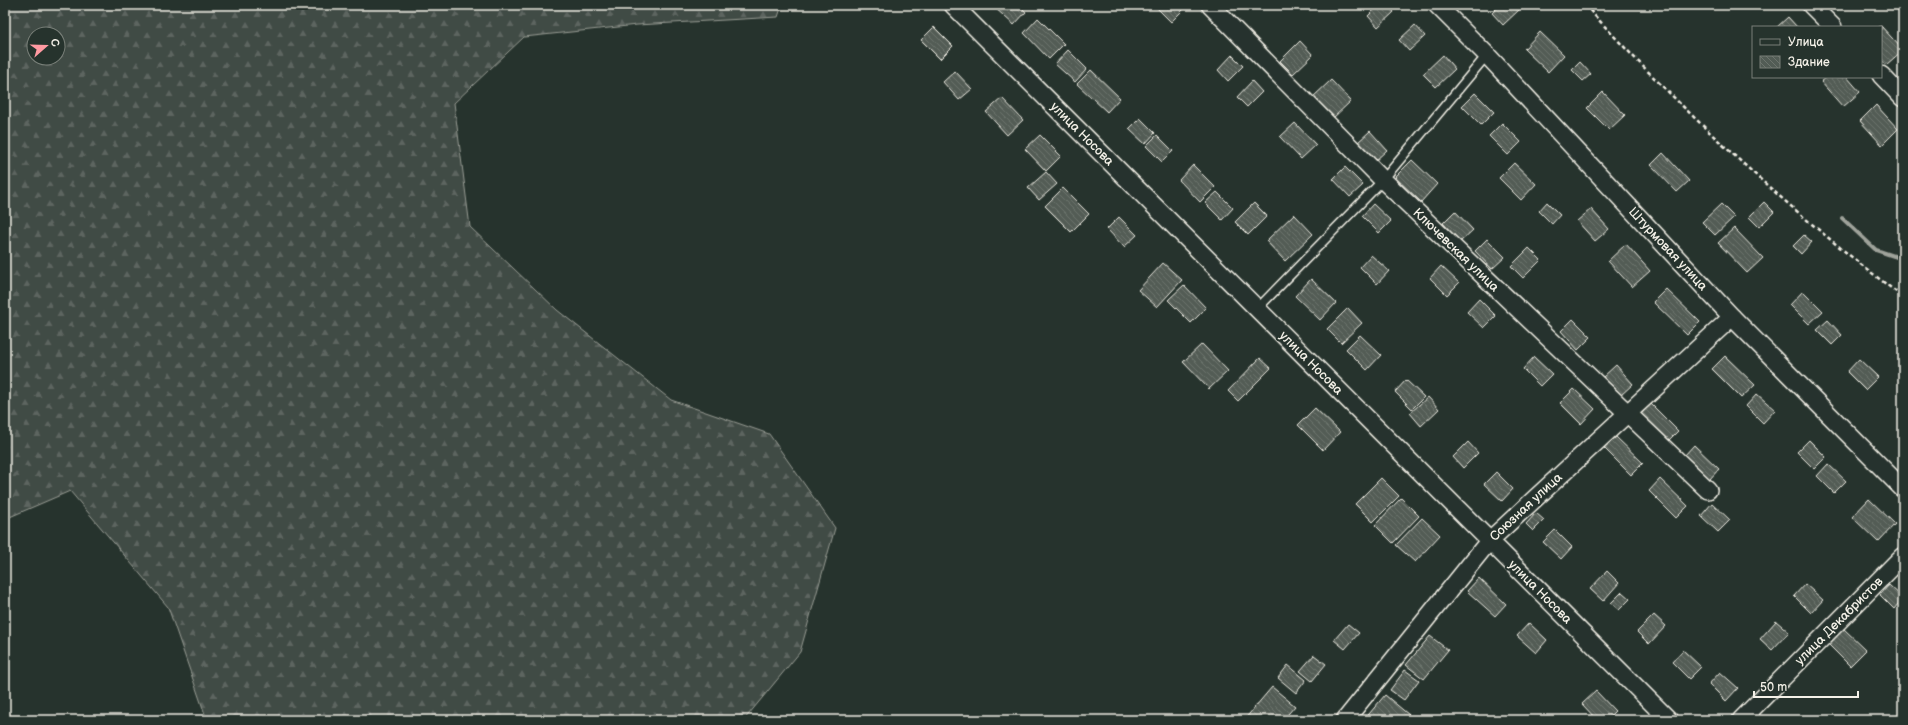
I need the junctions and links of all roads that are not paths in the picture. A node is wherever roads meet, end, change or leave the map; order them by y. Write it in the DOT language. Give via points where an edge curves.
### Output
graph roads {
  1 [pos="953,5"];
  2 [pos="1210,5"];
  3 [pos="1437,5"];
  4 [pos="1811,5"];
  5 [pos="1832,26"];
  6 [pos="1487,55"];
  7 [pos="1882,76"];
  8 [pos="1903,98"];
  9 [pos="1383,180"];
  10 [pos="1257,309"];
  11 [pos="1732,317"];
  12 [pos="1626,413"];
  13 [pos="1903,489"];
  14 [pos="1708,490"];
  15 [pos="1489,541"];
  16 [pos="1903,556"];
  17 [pos="1345,720"];
  18 [pos="1669,720"];
  19 [pos="1741,720"];
  1 -- 10 [label="street, улица Носова"];
  2 -- 9 [label="street, Ключевская улица"];
  3 -- 6 [label="street, Штурмовая улица"];
  4 -- 5 [label="street"];
  6 -- 9 [label="lane"];
  6 -- 11 [label="street, Штурмовая улица"];
  7 -- 8 [label="street"];
  9 -- 10 [label="lane"];
  9 -- 12 [label="street, Ключевская улица"];
  10 -- 15 [label="street, улица Носова"];
  11 -- 12 [label="street, Союзная улица"];
  11 -- 13 [label="street, Штурмовая улица"];
  12 -- 14 [label="street, Ключевская улица"];
  12 -- 15 [label="street, Союзная улица"];
  15 -- 17 [label="street, Союзная улица"];
  15 -- 18 [label="street, улица Носова"];
  16 -- 19 [label="street, улица Декабристов"];
}
